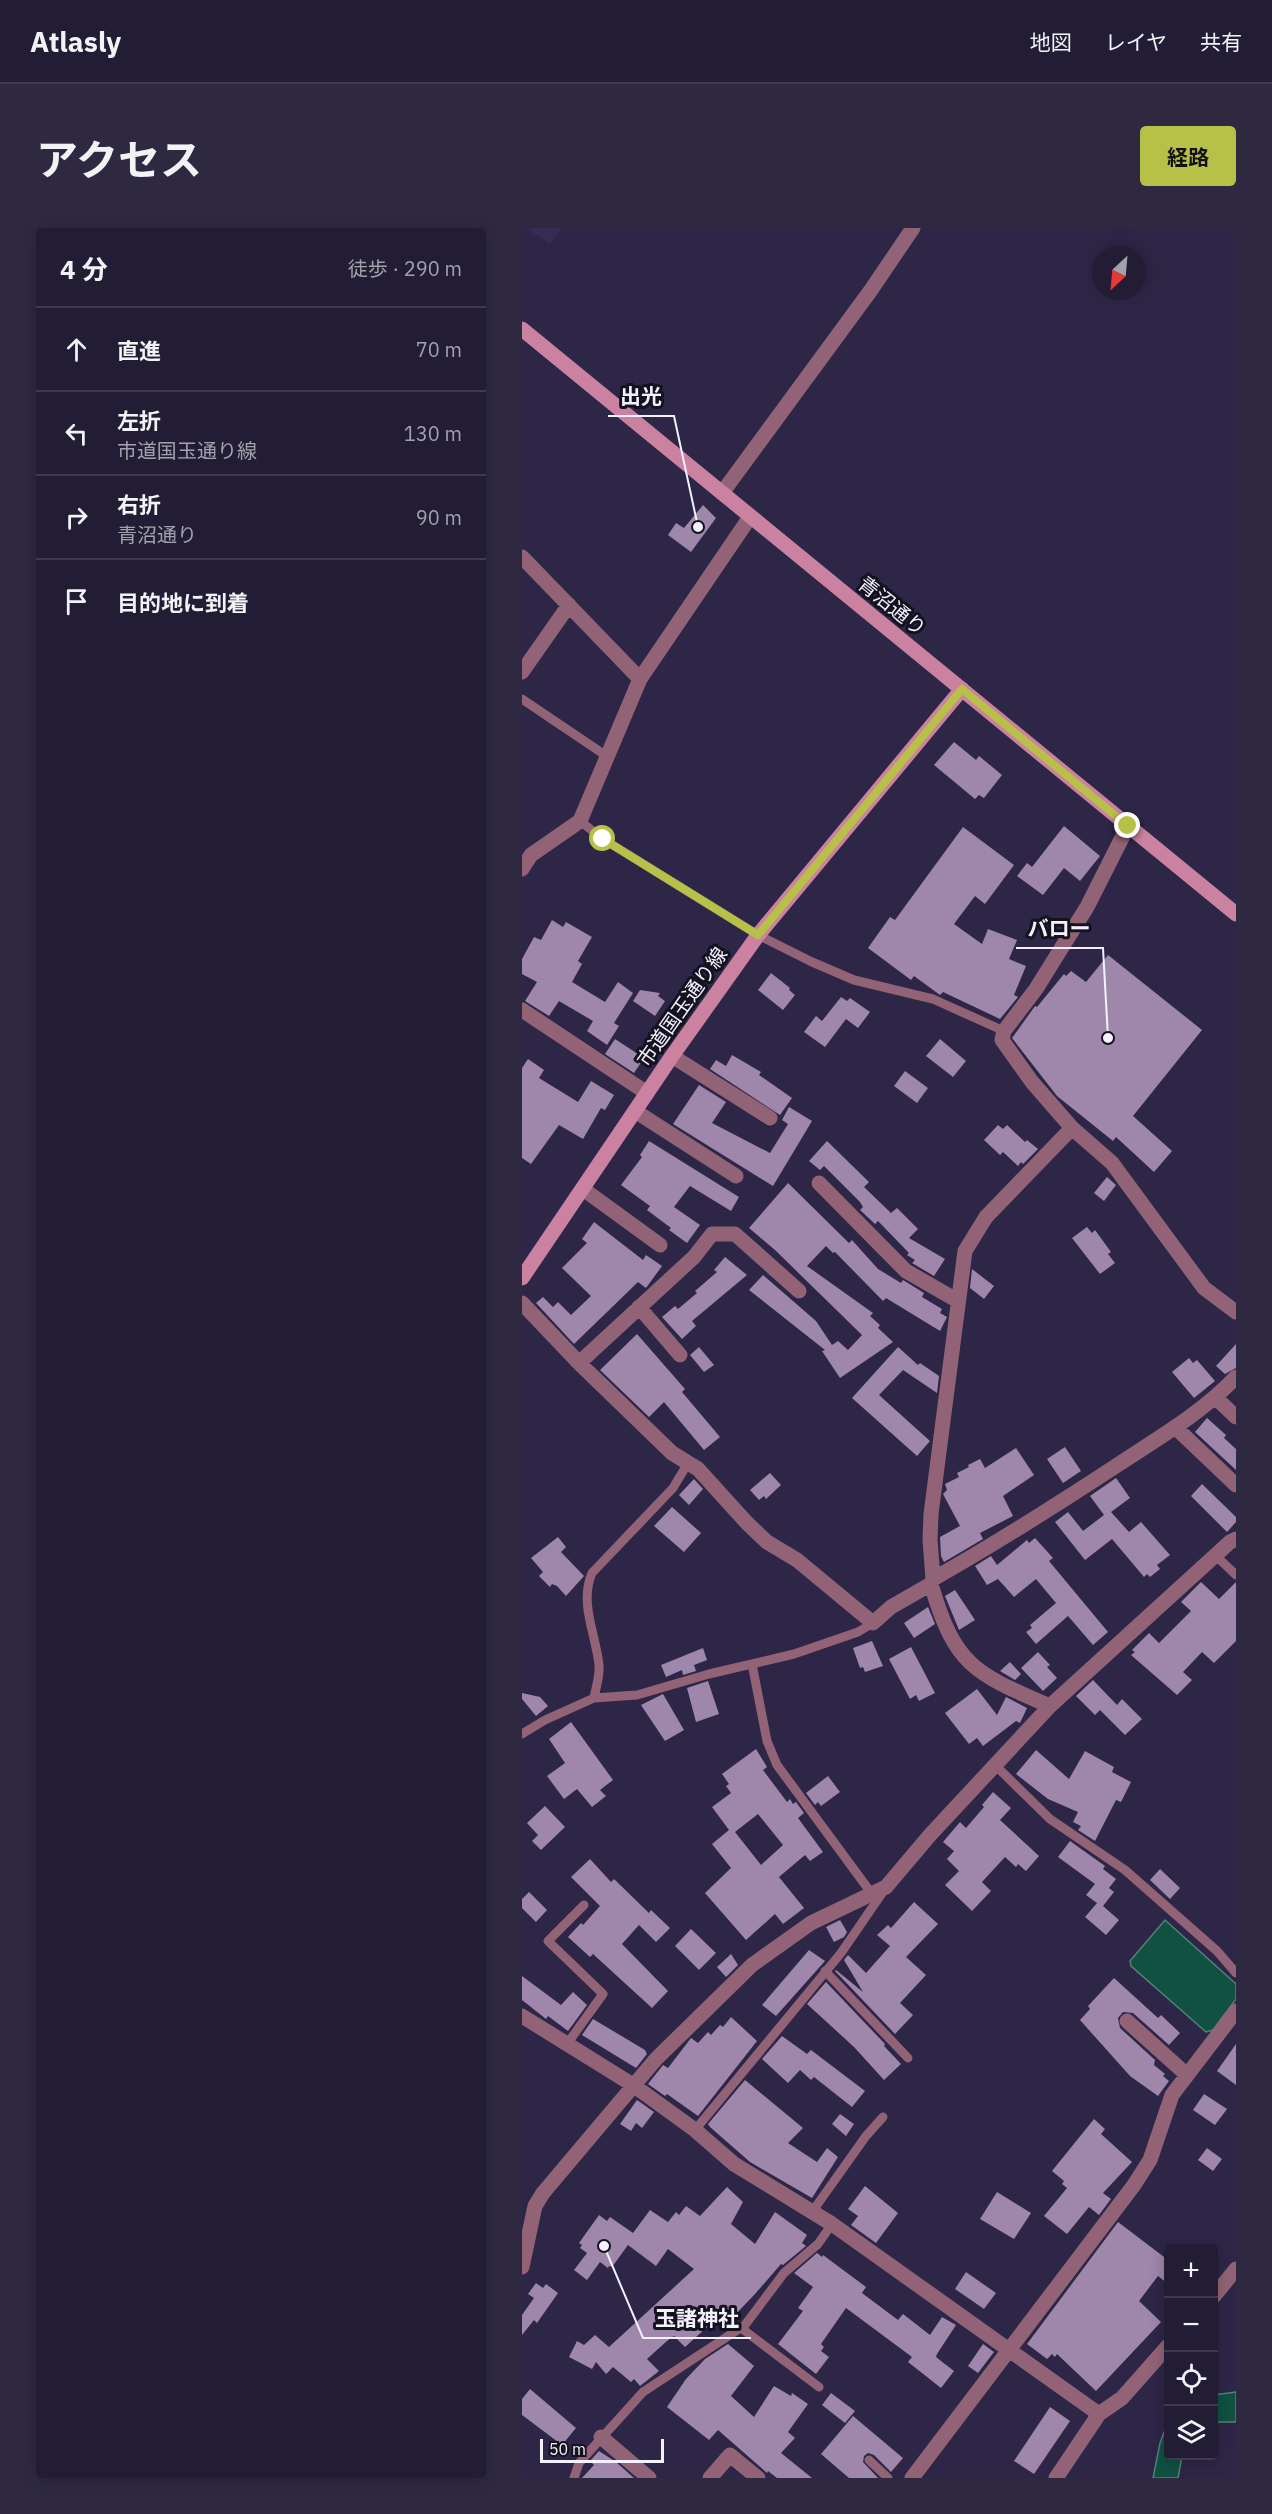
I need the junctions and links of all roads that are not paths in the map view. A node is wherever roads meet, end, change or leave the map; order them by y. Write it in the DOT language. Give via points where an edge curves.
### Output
graph roads {
  1 [pos="913,228"];
  2 [pos="522,329"];
  3 [pos="722,493"];
  4 [pos="750,517"];
  5 [pos="522,557"];
  6 [pos="569,605"];
  7 [pos="522,672"];
  8 [pos="640,680"];
  9 [pos="962,689"];
  10 [pos="522,699"];
  11 [pos="608,757"];
  12 [pos="580,821"];
  13 [pos="1128,826"];
  14 [pos="522,869"];
  15 [pos="1236,914"];
  16 [pos="758,935"];
  17 [pos="522,1010"];
  18 [pos="1004,1031"];
  19 [pos="672,1056"];
  20 [pos="647,1093"];
  21 [pos="635,1111"];
  22 [pos="770,1118"];
  23 [pos="1072,1128"];
  24 [pos="736,1176"];
  25 [pos="819,1184"];
  26 [pos="583,1189"];
  27 [pos="660,1245"];
  28 [pos="522,1278"];
  29 [pos="799,1291"];
  30 [pos="958,1301"];
  31 [pos="522,1303"];
  32 [pos="639,1307"];
  33 [pos="1236,1312"];
  34 [pos="680,1355"];
  35 [pos="579,1363"];
  36 [pos="1236,1377"];
  37 [pos="1216,1398"];
  38 [pos="1236,1417"];
  39 [pos="1175,1427"];
  40 [pos="688,1463"];
  41 [pos="1236,1485"];
  42 [pos="1236,1539"];
  43 [pos="1215,1555"];
  44 [pos="1236,1575"];
  45 [pos="932,1582"];
  46 [pos="873,1623"];
  47 [pos="752,1664"];
  48 [pos="594,1698"];
  49 [pos="1050,1706"];
  50 [pos="522,1734"];
  51 [pos="996,1766"];
  52 [pos="886,1887"];
  53 [pos="872,1894"];
  54 [pos="584,1905"];
  55 [pos="825,1971"];
  56 [pos="1236,1973"];
  57 [pos="1236,2011"];
  58 [pos="522,2016"];
  59 [pos="1127,2022"];
  60 [pos="567,2044"];
  61 [pos="908,2058"];
  62 [pos="1187,2075"];
  63 [pos="633,2085"];
  64 [pos="883,2117"];
  65 [pos="695,2130"];
  66 [pos="812,2212"];
  67 [pos="832,2224"];
  68 [pos="522,2267"];
  69 [pos="1236,2269"];
  70 [pos="1218,2291"];
  71 [pos="741,2328"];
  72 [pos="1008,2349"];
  73 [pos="1164,2351"];
  74 [pos="819,2387"];
  75 [pos="1099,2414"];
  76 [pos="601,2437"];
  77 [pos="869,2460"];
  78 [pos="574,2478"];
  79 [pos="649,2478"];
  80 [pos="710,2478"];
  81 [pos="758,2478"];
  82 [pos="888,2478"];
  83 [pos="912,2478"];
  84 [pos="1056,2478"];
  1 -- 3 [label="street"];
  2 -- 3 [label="street, 青沼通り"];
  3 -- 4 [label="street, 青沼通り"];
  4 -- 8 [label="street"];
  4 -- 9 [label="street, 青沼通り"];
  5 -- 6 [label="street"];
  6 -- 7 [label="street"];
  6 -- 8 [label="street"];
  8 -- 11 [label="street"];
  9 -- 13 [label="street, 青沼通り"];
  9 -- 16 [label="street, 市道国玉通り線"];
  10 -- 11 [label="lane"];
  11 -- 12 [label="street"];
  12 -- 14 [label="street" via="531,855"];
  12 -- 16 [label="lane"];
  13 -- 15 [label="street, 青沼通り"];
  13 -- 18 [label="street" via="1087,907 1036,989"];
  16 -- 18 [label="lane" via="854,980 933,999"];
  16 -- 19 [label="street, 市道国玉通り線"];
  17 -- 20 [label="street"];
  18 -- 23 [label="street" via="1002,1040"];
  19 -- 20 [label="street, 市道国玉通り線"];
  19 -- 22 [label="street"];
  20 -- 21 [label="street, 市道国玉通り線"];
  21 -- 24 [label="street"];
  21 -- 26 [label="street, 市道国玉通り線"];
  23 -- 30 [label="street" via="975,1233 965,1251"];
  23 -- 33 [label="street" via="1112,1163 1203,1288"];
  25 -- 30 [label="street" via="906,1271"];
  26 -- 27 [label="street"];
  26 -- 28 [label="street, 市道国玉通り線"];
  29 -- 32 [label="street" via="735,1234 712,1234 694,1257"];
  30 -- 45 [label="street" via="931,1514"];
  31 -- 35 [label="street"];
  32 -- 34 [label="street"];
  32 -- 35 [label="street"];
  35 -- 40 [label="street" via="672,1453"];
  36 -- 37 [label="street"];
  37 -- 38 [label="street"];
  37 -- 39 [label="street"];
  39 -- 41 [label="street"];
  39 -- 45 [label="street"];
  40 -- 46 [label="street" via="698,1468 767,1542 796,1560"];
  40 -- 48 [label="lane" via="673,1488 592,1573 588,1583 587,1602 599,1667"];
  42 -- 43 [label="street"];
  43 -- 44 [label="lane"];
  43 -- 49 [label="street"];
  45 -- 46 [label="street"];
  45 -- 49 [label="street" via="942,1621 958,1651 975,1669"];
  46 -- 47 [label="lane" via="794,1654"];
  47 -- 48 [label="lane" via="638,1695"];
  47 -- 53 [label="lane" via="767,1741 777,1765"];
  48 -- 50 [label="lane"];
  49 -- 51 [label="street"];
  51 -- 52 [label="street"];
  51 -- 56 [label="lane" via="1050,1819 1125,1869 1217,1951"];
  52 -- 53 [label="street"];
  52 -- 55 [label="lane"];
  53 -- 63 [label="street" via="811,1923 752,1965"];
  54 -- 60 [label="lane" via="548,1941 603,1994"];
  55 -- 61 [label="lane"];
  55 -- 65 [label="lane"];
  57 -- 62 [label="street"];
  58 -- 60 [label="street"];
  59 -- 62 [label="street"];
  60 -- 63 [label="street"];
  62 -- 72 [label="street" via="1169,2101 1150,2160 1140,2177"];
  63 -- 65 [label="street"];
  63 -- 68 [label="street" via="543,2193 536,2206"];
  64 -- 66 [label="lane"];
  65 -- 66 [label="street" via="734,2164"];
  66 -- 67 [label="street"];
  67 -- 71 [label="lane" via="818,2244 784,2273"];
  67 -- 72 [label="street"];
  69 -- 70 [label="street"];
  71 -- 74 [label="lane"];
  71 -- 76 [label="lane" via="643,2392"];
  72 -- 75 [label="street"];
  72 -- 83 [label="street"];
  73 -- 75 [label="street" via="1122,2398"];
  75 -- 84 [label="street"];
  76 -- 78 [label="lane" via="579,2463"];
  76 -- 79 [label="street"];
  77 -- 82 [label="lane"];
  80 -- 81 [label="street" via="730,2455"];
}
